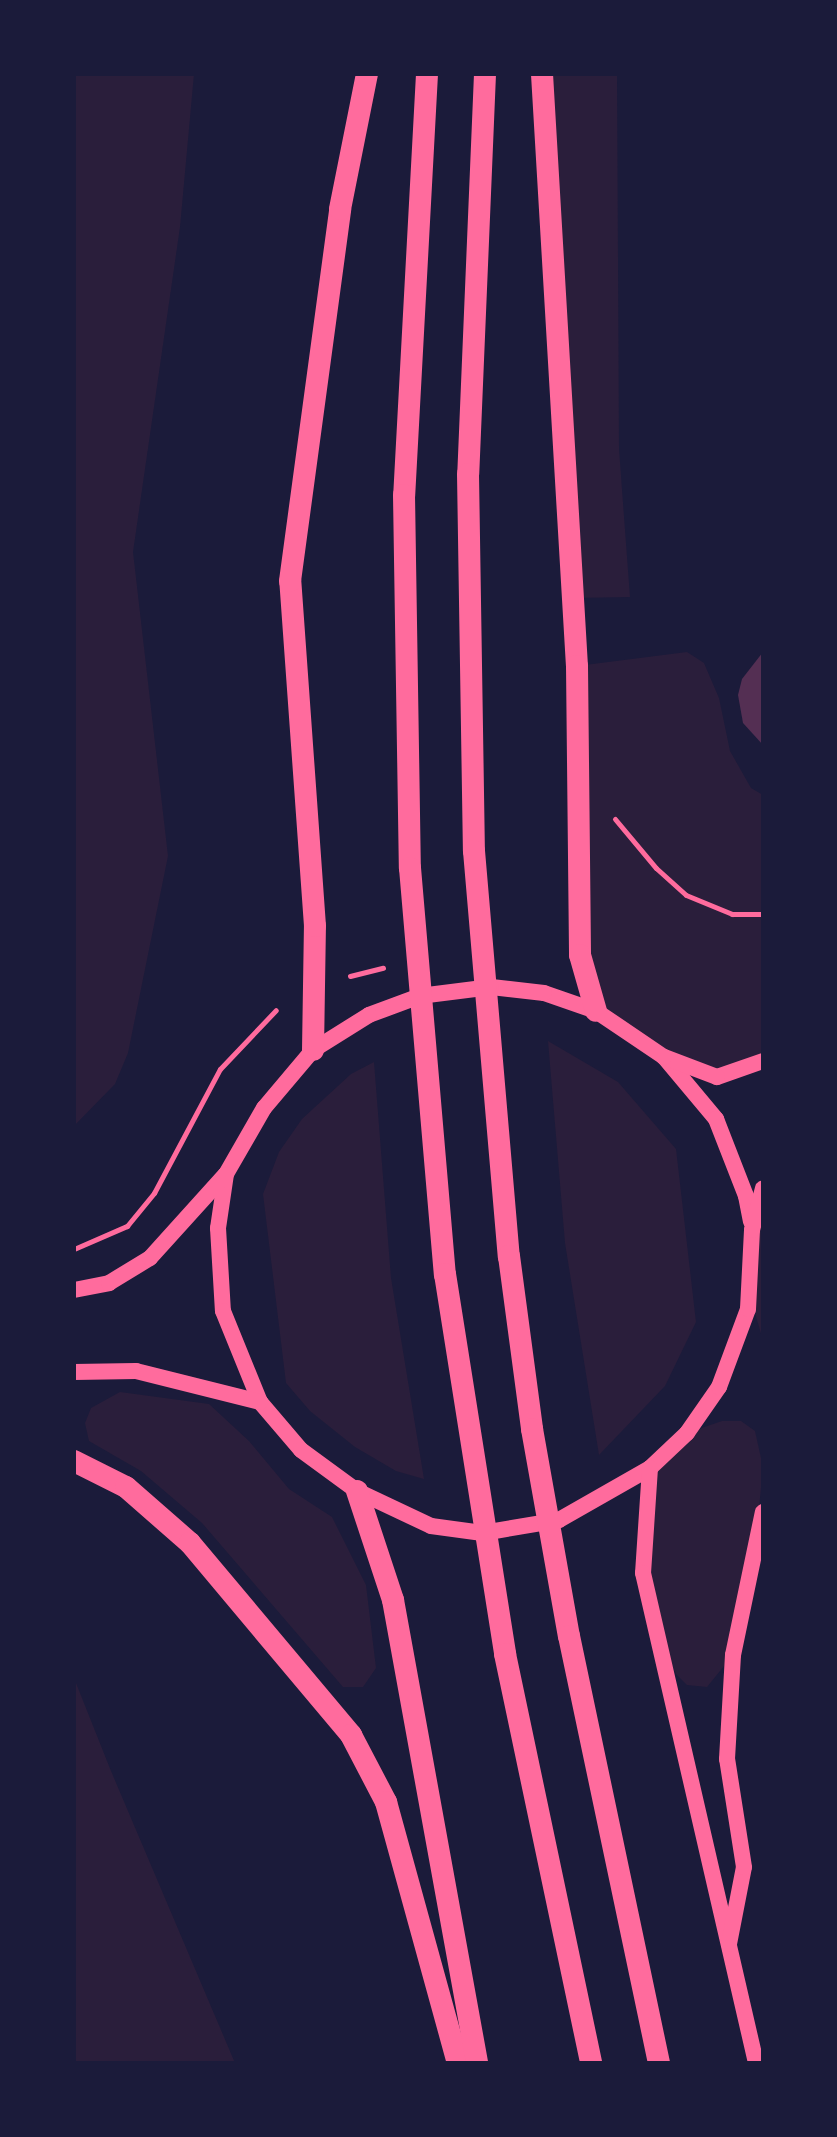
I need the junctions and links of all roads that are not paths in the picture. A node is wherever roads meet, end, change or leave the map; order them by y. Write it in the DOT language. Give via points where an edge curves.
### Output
graph roads {
  1 [pos="367,74"];
  2 [pos="427,74"];
  3 [pos="485,74"];
  4 [pos="542,74"];
  5 [pos="596,1011"];
  6 [pos="313,1050"];
  7 [pos="664,1057"];
  8 [pos="763,1061"];
  9 [pos="226,1174"];
  10 [pos="763,1188"];
  11 [pos="752,1230"];
  12 [pos="74,1290"];
  13 [pos="74,1372"];
  14 [pos="260,1402"];
  15 [pos="74,1461"];
  16 [pos="650,1468"];
  17 [pos="357,1491"];
  18 [pos="763,1512"];
  19 [pos="728,1950"];
  20 [pos="458,2063"];
  21 [pos="477,2063"];
  22 [pos="591,2063"];
  23 [pos="659,2063"];
  24 [pos="756,2063"];
  1 -- 6 [label="highway" via="340,209 290,581 317,988"];
  2 -- 22 [label="highway" via="404,495 411,884 445,1274 505,1654"];
  3 -- 23 [label="highway" via="468,474 474,851 507,1240 532,1429 569,1636"];
  4 -- 5 [label="highway" via="577,666 580,955"];
  5 -- 6 [label="main road" via="544,993 491,987 463,990 420,996 369,1015"];
  5 -- 7 [label="main road"];
  6 -- 9 [label="main road" via="264,1108"];
  7 -- 8 [label="main road" via="717,1077"];
  7 -- 11 [label="main road" via="716,1119 746,1196"];
  9 -- 12 [label="main road" via="150,1258 109,1283"];
  9 -- 14 [label="main road" via="218,1228 223,1311"];
  10 -- 11 [label="main road"];
  11 -- 16 [label="main road" via="748,1309 719,1387 687,1433"];
  13 -- 14 [label="main road" via="136,1371"];
  14 -- 17 [label="main road" via="301,1450"];
  15 -- 20 [label="highway" via="126,1487 190,1543 351,1735 386,1802"];
  16 -- 17 [label="main road" via="559,1520 483,1533 431,1526"];
  16 -- 19 [label="main road" via="643,1573"];
  17 -- 21 [label="highway" via="393,1600"];
  18 -- 19 [label="main road" via="733,1655 727,1759 744,1867"];
  19 -- 24 [label="main road"];
}
